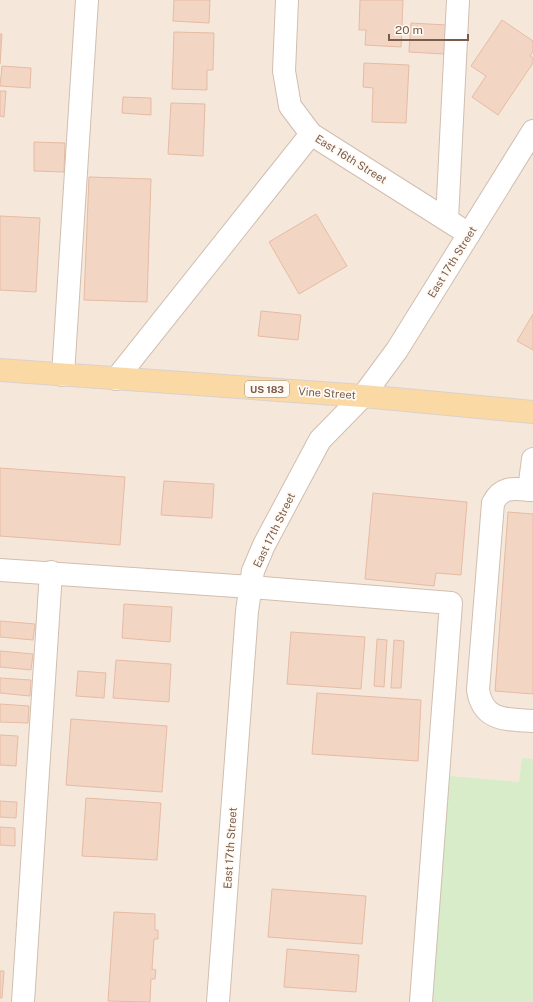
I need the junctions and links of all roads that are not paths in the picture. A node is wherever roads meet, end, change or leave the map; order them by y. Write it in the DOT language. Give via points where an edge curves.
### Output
graph roads {
  1 [pos="87,0"];
  2 [pos="287,0"];
  3 [pos="458,0"];
  4 [pos="533,131"];
  5 [pos="311,134"];
  6 [pos="447,219"];
  7 [pos="469,234"];
  8 [pos="0,370"];
  9 [pos="63,375"];
  10 [pos="116,379"];
  11 [pos="362,396"];
  12 [pos="533,412"];
  13 [pos="533,459"];
  14 [pos="531,490"];
  15 [pos="0,570"];
  16 [pos="51,572"];
  17 [pos="251,587"];
  18 [pos="533,721"];
  19 [pos="23,1002"];
  20 [pos="218,1002"];
  21 [pos="421,1002"];
  1 -- 9 [label="street"];
  2 -- 5 [label="street, East 16th Street" via="284,71 290,106"];
  3 -- 6 [label="street"];
  4 -- 7 [label="street, East 17th Street"];
  5 -- 6 [label="street, East 16th Street"];
  5 -- 10 [label="street"];
  6 -- 7 [label="street, East 16th Street"];
  7 -- 11 [label="street, East 17th Street" via="397,350"];
  8 -- 9 [label="main road, Vine Street / US 183"];
  9 -- 10 [label="main road, Vine Street / US 183"];
  10 -- 11 [label="main road, Vine Street / US 183"];
  11 -- 12 [label="main road, Vine Street / US 183"];
  11 -- 17 [label="street, East 17th Street" via="320,440 264,545 253,571"];
  13 -- 14 [label="street"];
  14 -- 18 [label="street" via="503,491 497,495 493,503 478,690 490,714"];
  15 -- 16 [label="street"];
  16 -- 17 [label="street"];
  16 -- 19 [label="street"];
  17 -- 20 [label="street, East 17th Street" via="247,612"];
  17 -- 21 [label="street" via="452,603"];
}
